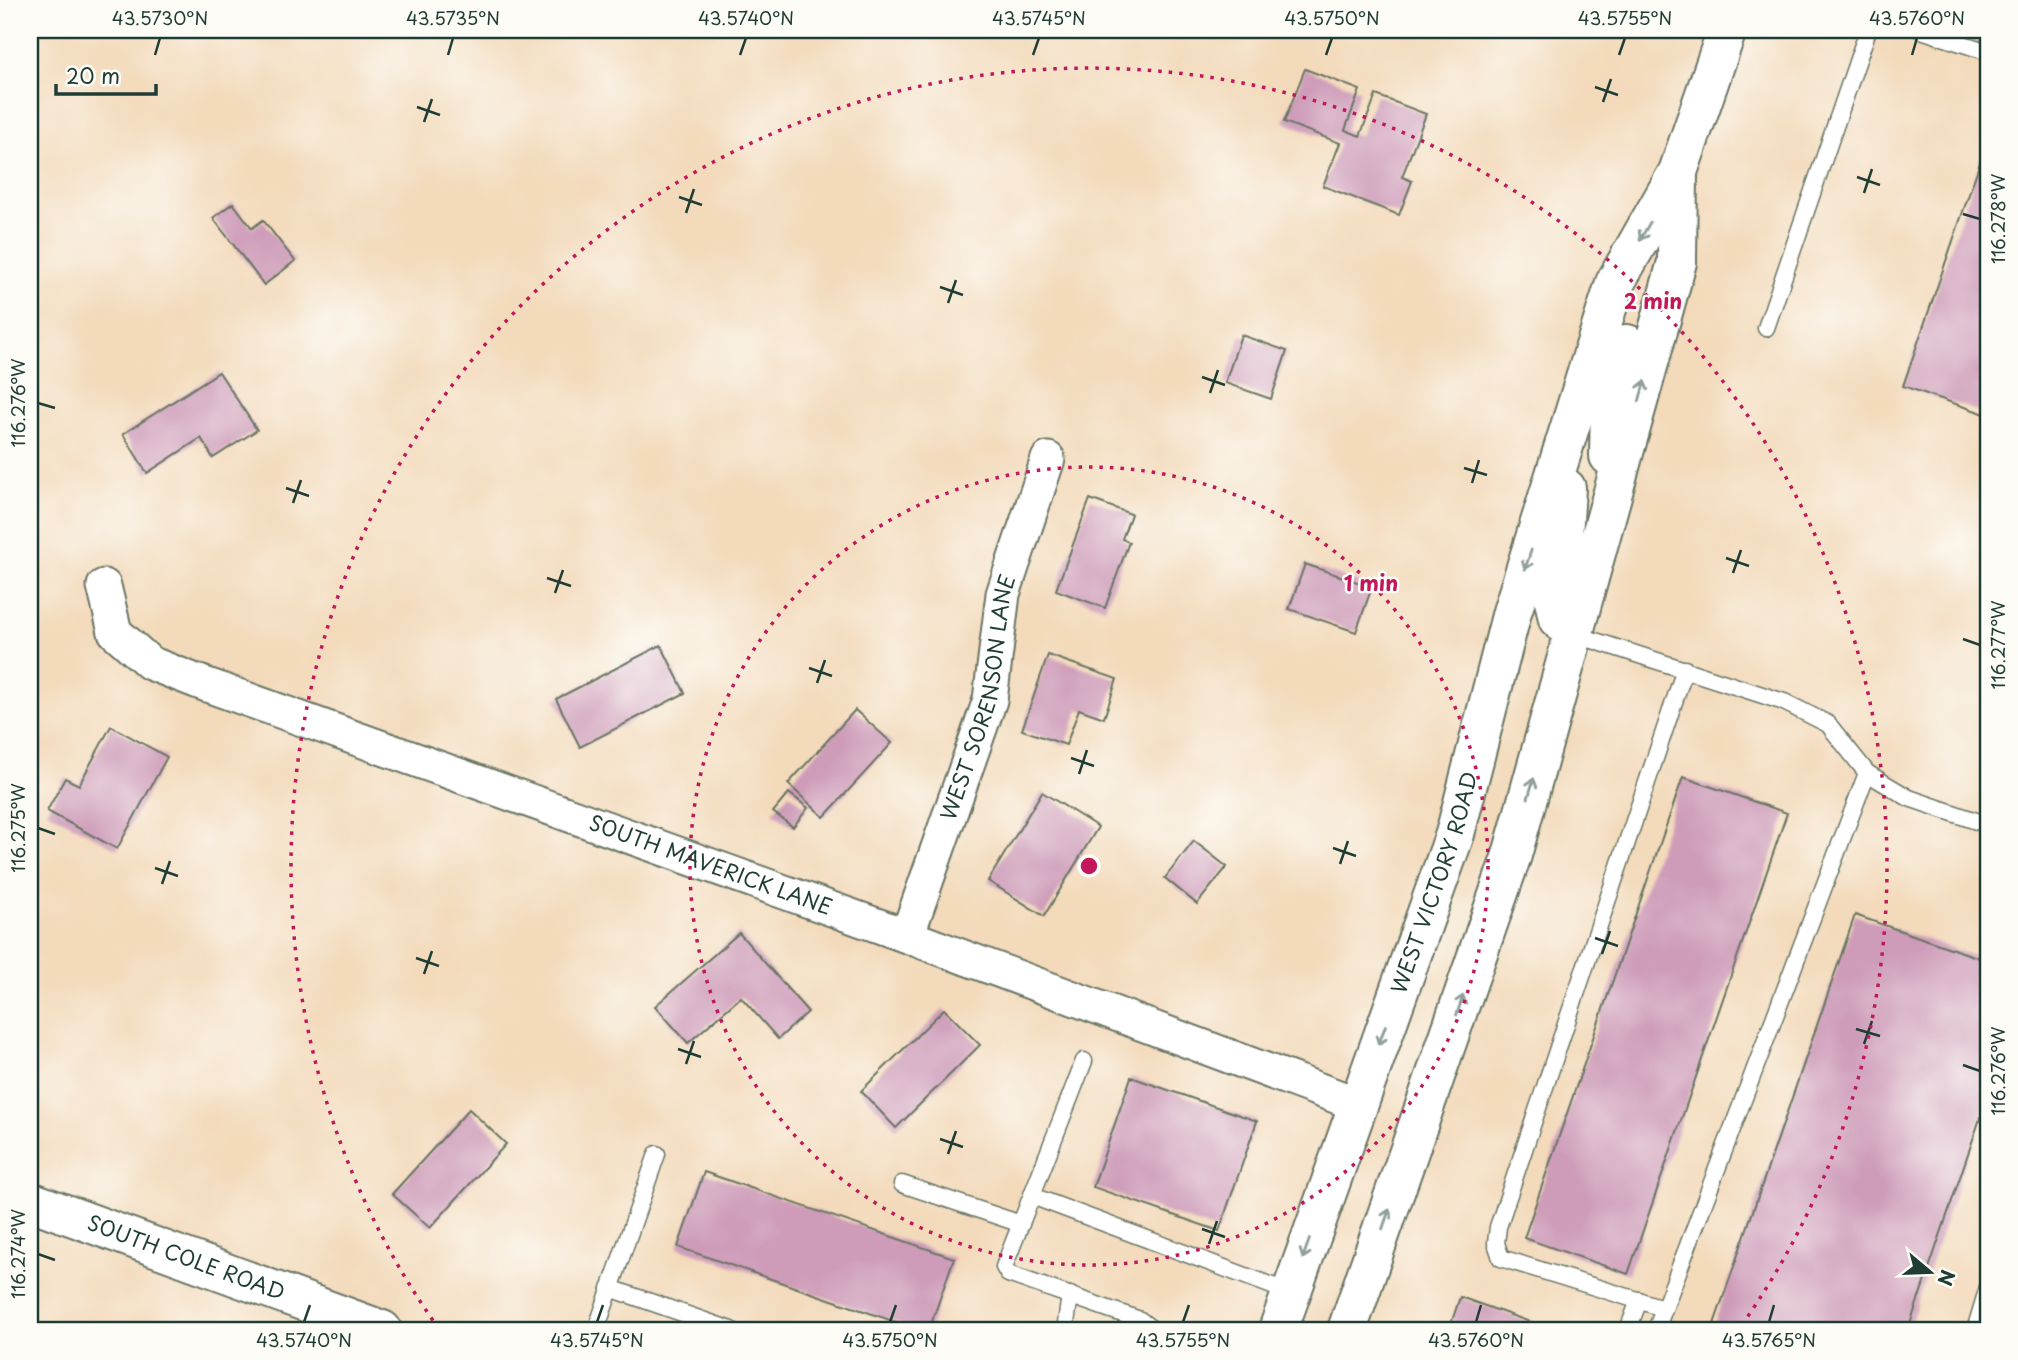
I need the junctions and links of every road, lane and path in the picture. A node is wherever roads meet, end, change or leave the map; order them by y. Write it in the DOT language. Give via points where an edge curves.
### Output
graph roads {
  1 [pos="1727,30"];
  2 [pos="1868,30"];
  3 [pos="1921,30"];
  4 [pos="1988,52"];
  5 [pos="1678,172"];
  6 [pos="1615,283"];
  7 [pos="1766,328"];
  8 [pos="1570,430"];
  9 [pos="1048,459"];
  10 [pos="1611,504"];
  11 [pos="104,586"];
  12 [pos="1574,634"];
  13 [pos="1685,669"];
  14 [pos="1867,773"];
  15 [pos="1988,825"];
  16 [pos="906,936"];
  17 [pos="1084,1061"];
  18 [pos="1357,1104"];
  19 [pos="657,1154"];
  20 [pos="902,1184"];
  21 [pos="1032,1196"];
  22 [pos="30,1201"];
  23 [pos="1021,1224"];
  24 [pos="1988,1287"];
  25 [pos="610,1288"];
  26 [pos="1291,1293"];
  27 [pos="1070,1296"];
  28 [pos="1639,1300"];
  29 [pos="1663,1308"];
  30 [pos="381,1330"];
  31 [pos="596,1330"];
  32 [pos="732,1330"];
  33 [pos="1065,1330"];
  34 [pos="1153,1330"];
  35 [pos="1278,1330"];
  36 [pos="1348,1330"];
  37 [pos="1628,1330"];
  38 [pos="1656,1330"];
  39 [pos="1976,1330"];
  1 -- 5 [label="main road, WEST VICTORY ROAD"];
  2 -- 7 [label="lane"];
  3 -- 4 [label="lane"];
  5 -- 6 [label="main road, WEST VICTORY ROAD, one-way"];
  10 -- 5 [label="main road, WEST VICTORY ROAD, one-way" via="1677,262"];
  6 -- 8 [label="main road, WEST VICTORY ROAD"];
  6 -- 10 [label="main road, WEST VICTORY ROAD" via="1634,295 1637,309 1610,403"];
  8 -- 12 [label="main road, WEST VICTORY ROAD" via="1562,553 1554,600 1558,619"];
  8 -- 18 [label="main road, WEST VICTORY ROAD, one-way" via="1512,612 1455,834"];
  9 -- 16 [label="street, WEST SORENSON LANE" via="1003,594 990,700"];
  10 -- 12 [label="main road, WEST VICTORY ROAD"];
  11 -- 16 [label="street, SOUTH MAVERICK LANE" via="115,632 150,663"];
  12 -- 13 [label="lane"];
  36 -- 12 [label="main road, WEST VICTORY ROAD, one-way" via="1512,855"];
  13 -- 14 [label="lane" via="1784,702 1828,724"];
  13 -- 28 [label="lane" via="1496,1243 1501,1258"];
  14 -- 15 [label="lane" via="1909,797"];
  14 -- 29 [label="lane"];
  16 -- 18 [label="street, SOUTH MAVERICK LANE"];
  17 -- 21 [label="lane"];
  18 -- 26 [label="main road, WEST VICTORY ROAD, one-way"];
  19 -- 25 [label="lane"];
  20 -- 23 [label="lane"];
  21 -- 23 [label="lane"];
  21 -- 26 [label="lane"];
  22 -- 30 [label="main road, SOUTH COLE ROAD"];
  23 -- 27 [label="lane" via="1004,1267 1008,1274"];
  24 -- 39 [label="lane"];
  25 -- 31 [label="lane"];
  25 -- 32 [label="lane"];
  26 -- 35 [label="main road, WEST VICTORY ROAD"];
  27 -- 33 [label="lane"];
  27 -- 34 [label="lane" via="1140,1320"];
  28 -- 29 [label="lane"];
  28 -- 37 [label="lane"];
  29 -- 38 [label="lane"];
}
